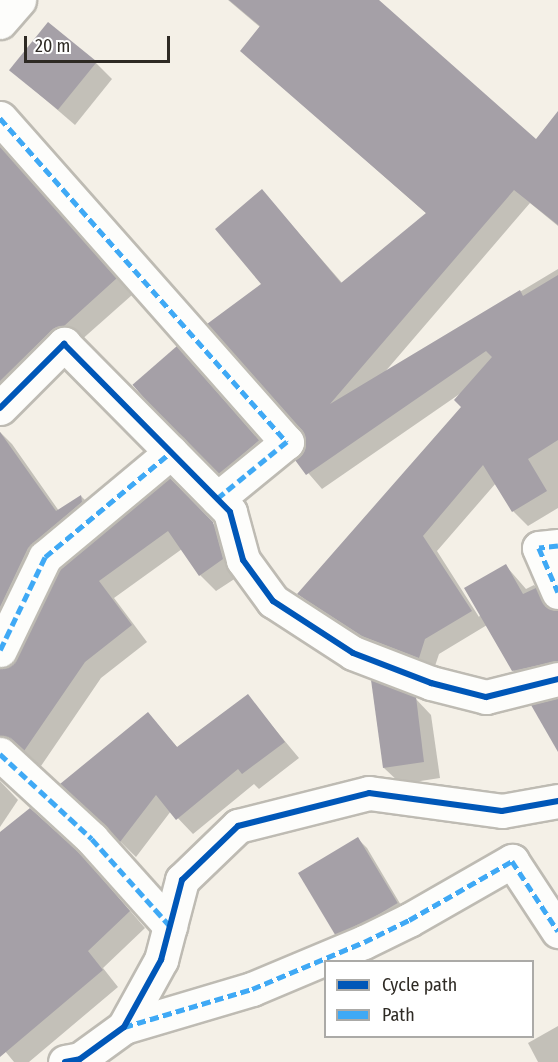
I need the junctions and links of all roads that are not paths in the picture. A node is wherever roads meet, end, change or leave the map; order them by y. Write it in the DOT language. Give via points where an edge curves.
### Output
graph roads {
  1 [pos="19,0"];
  2 [pos="0,22"];
  3 [pos="0,118"];
  4 [pos="0,408"];
  5 [pos="171,452"];
  6 [pos="217,499"];
  7 [pos="558,546"];
  8 [pos="558,592"];
  9 [pos="0,650"];
  10 [pos="558,679"];
  11 [pos="0,754"];
  12 [pos="558,801"];
  13 [pos="170,927"];
  14 [pos="558,931"];
  15 [pos="124,1027"];
  16 [pos="65,1062"];
  1 -- 2 [label="street"];
  3 -- 6 [label="street" via="287,442"];
  4 -- 5 [label="street" via="64,344"];
  5 -- 6 [label="street"];
  5 -- 9 [label="street" via="45,557"];
  6 -- 10 [label="street" via="230,512 243,560 273,601 353,653 431,682 486,697"];
  7 -- 8 [label="street" via="539,548"];
  11 -- 13 [label="street" via="92,839"];
  12 -- 13 [label="street" via="502,811 369,793 238,826 182,880"];
  13 -- 15 [label="street" via="161,960"];
  14 -- 15 [label="street" via="512,861 364,942 252,989"];
  15 -- 16 [label="street" via="80,1059"];
}
